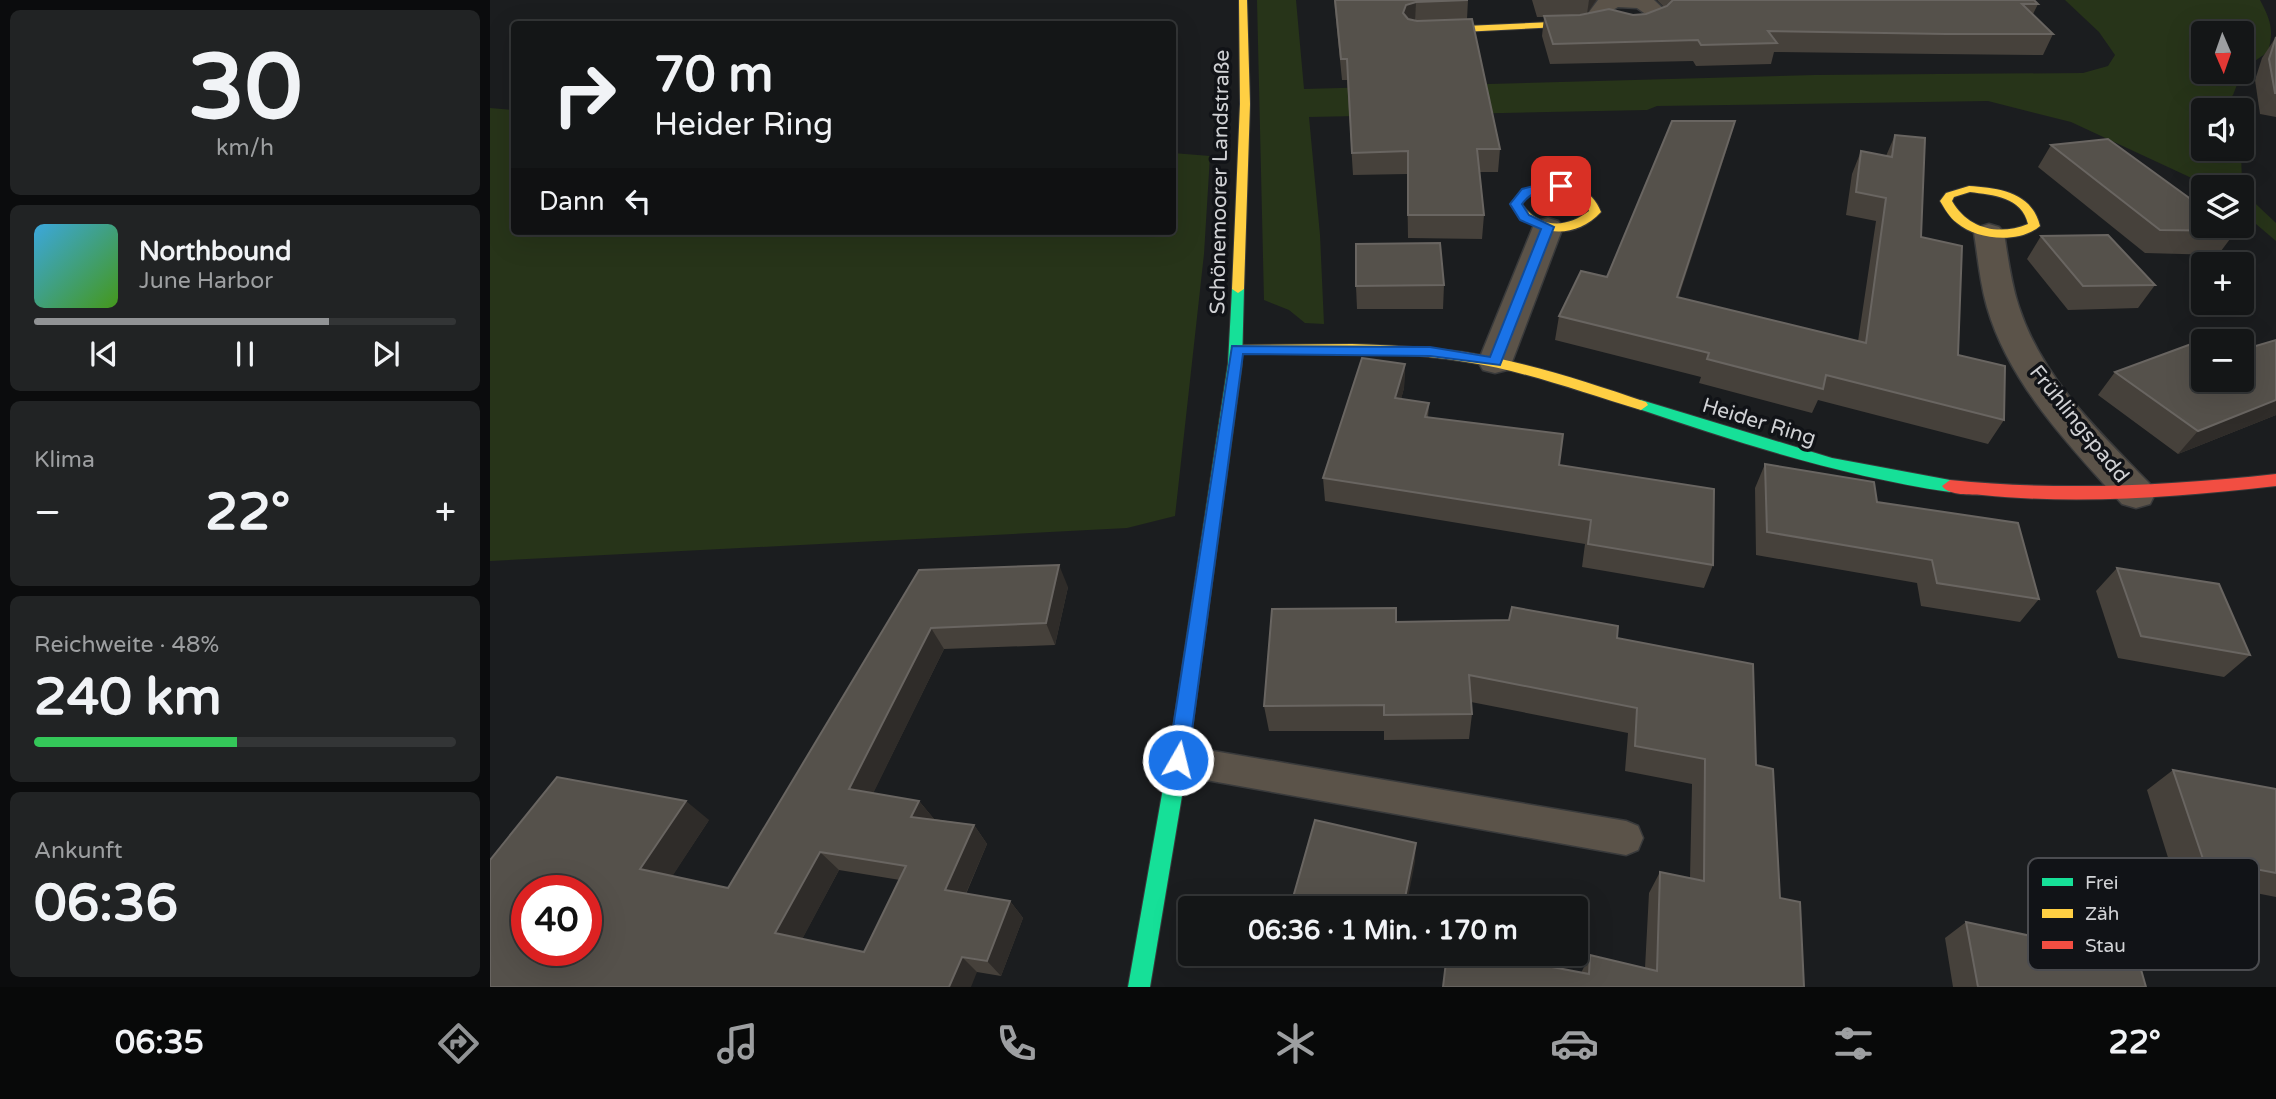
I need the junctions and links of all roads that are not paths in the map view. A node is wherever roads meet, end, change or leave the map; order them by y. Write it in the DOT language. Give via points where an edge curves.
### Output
graph roads {
  1 [pos="1244,0"];
  2 [pos="1635,1"];
  3 [pos="1608,19"];
  4 [pos="1416,32"];
  5 [pos="1548,227"];
  6 [pos="1989,233"];
  7 [pos="1237,349"];
  8 [pos="1495,362"];
  9 [pos="2276,480"];
  10 [pos="2136,494"];
  11 [pos="1178,760"];
  12 [pos="1626,838"];
  13 [pos="1139,987"];
  1 -- 7 [label="street, Schönemoorer Landstraße"];
  2 -- 3 [label="street" via="1604,5 1600,12"];
  3 -- 4 [label="street" via="1564,26"];
  5 -- 8 [label="street"];
  6 -- 6 [label="street" via="2018,234 2034,226 2035,219 2023,204 1997,193 1969,190 1950,195 1946,201 1952,215"];
  6 -- 10 [label="street, Frühlingspadd" via="2005,316 2028,364 2084,438"];
  7 -- 8 [label="street, Heider Ring" via="1430,352"];
  7 -- 11 [label="street, Schönemoorer Landstraße"];
  8 -- 10 [label="street, Heider Ring" via="1798,456 1882,477 2031,494"];
  9 -- 10 [label="street, Heider Ring"];
  11 -- 12 [label="lane"];
  11 -- 13 [label="street, Schönemoorer Landstraße"];
}
